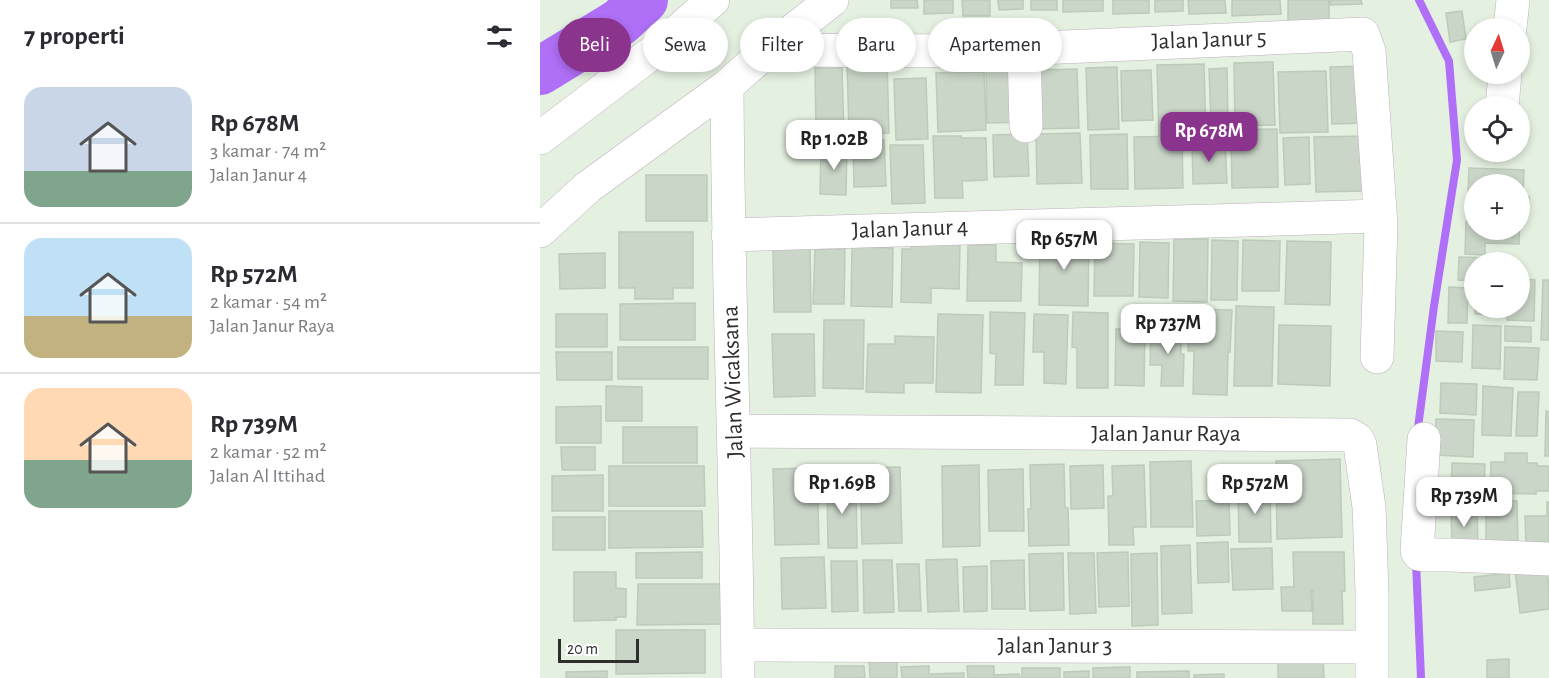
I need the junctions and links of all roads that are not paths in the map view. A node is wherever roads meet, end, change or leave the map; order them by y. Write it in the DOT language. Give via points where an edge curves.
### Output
graph roads {
  1 [pos="713,0"];
  2 [pos="832,0"];
  3 [pos="1513,0"];
  4 [pos="809,18"];
  5 [pos="1511,18"];
  6 [pos="1062,46"];
  7 [pos="824,50"];
  8 [pos="928,51"];
  9 [pos="743,72"];
  10 [pos="1025,72"];
  11 [pos="727,86"];
  12 [pos="1026,126"];
  13 [pos="540,138"];
  14 [pos="1380,216"];
  15 [pos="540,231"];
  16 [pos="728,234"];
  17 [pos="1377,357"];
  18 [pos="734,431"];
  19 [pos="1424,439"];
  20 [pos="1549,559"];
  21 [pos="738,645"];
  22 [pos="1372,662"];
  23 [pos="738,678"];
  1 -- 13 [label="street" via="661,46"];
  2 -- 4 [label="street"];
  3 -- 5 [label="street"];
  6 -- 14 [label="street, Jalan Janur 5" via="1363,34 1369,51"];
  7 -- 8 [label="street, Jalan Janur 5"];
  9 -- 11 [label="street"];
  10 -- 12 [label="street"];
  11 -- 15 [label="street" via="588,187"];
  11 -- 16 [label="street, Jalan Wicaksana"];
  14 -- 16 [label="street, Jalan Janur 4"];
  14 -- 17 [label="street"];
  16 -- 18 [label="street, Jalan Wicaksana"];
  18 -- 21 [label="street, Jalan Wicaksana"];
  18 -- 22 [label="street, Jalan Janur Raya" via="1350,435 1360,445 1369,507"];
  19 -- 20 [label="street" via="1419,554"];
  21 -- 22 [label="street, Jalan Janur 3"];
  21 -- 23 [label="street, Jalan Wicaksana"];
}
